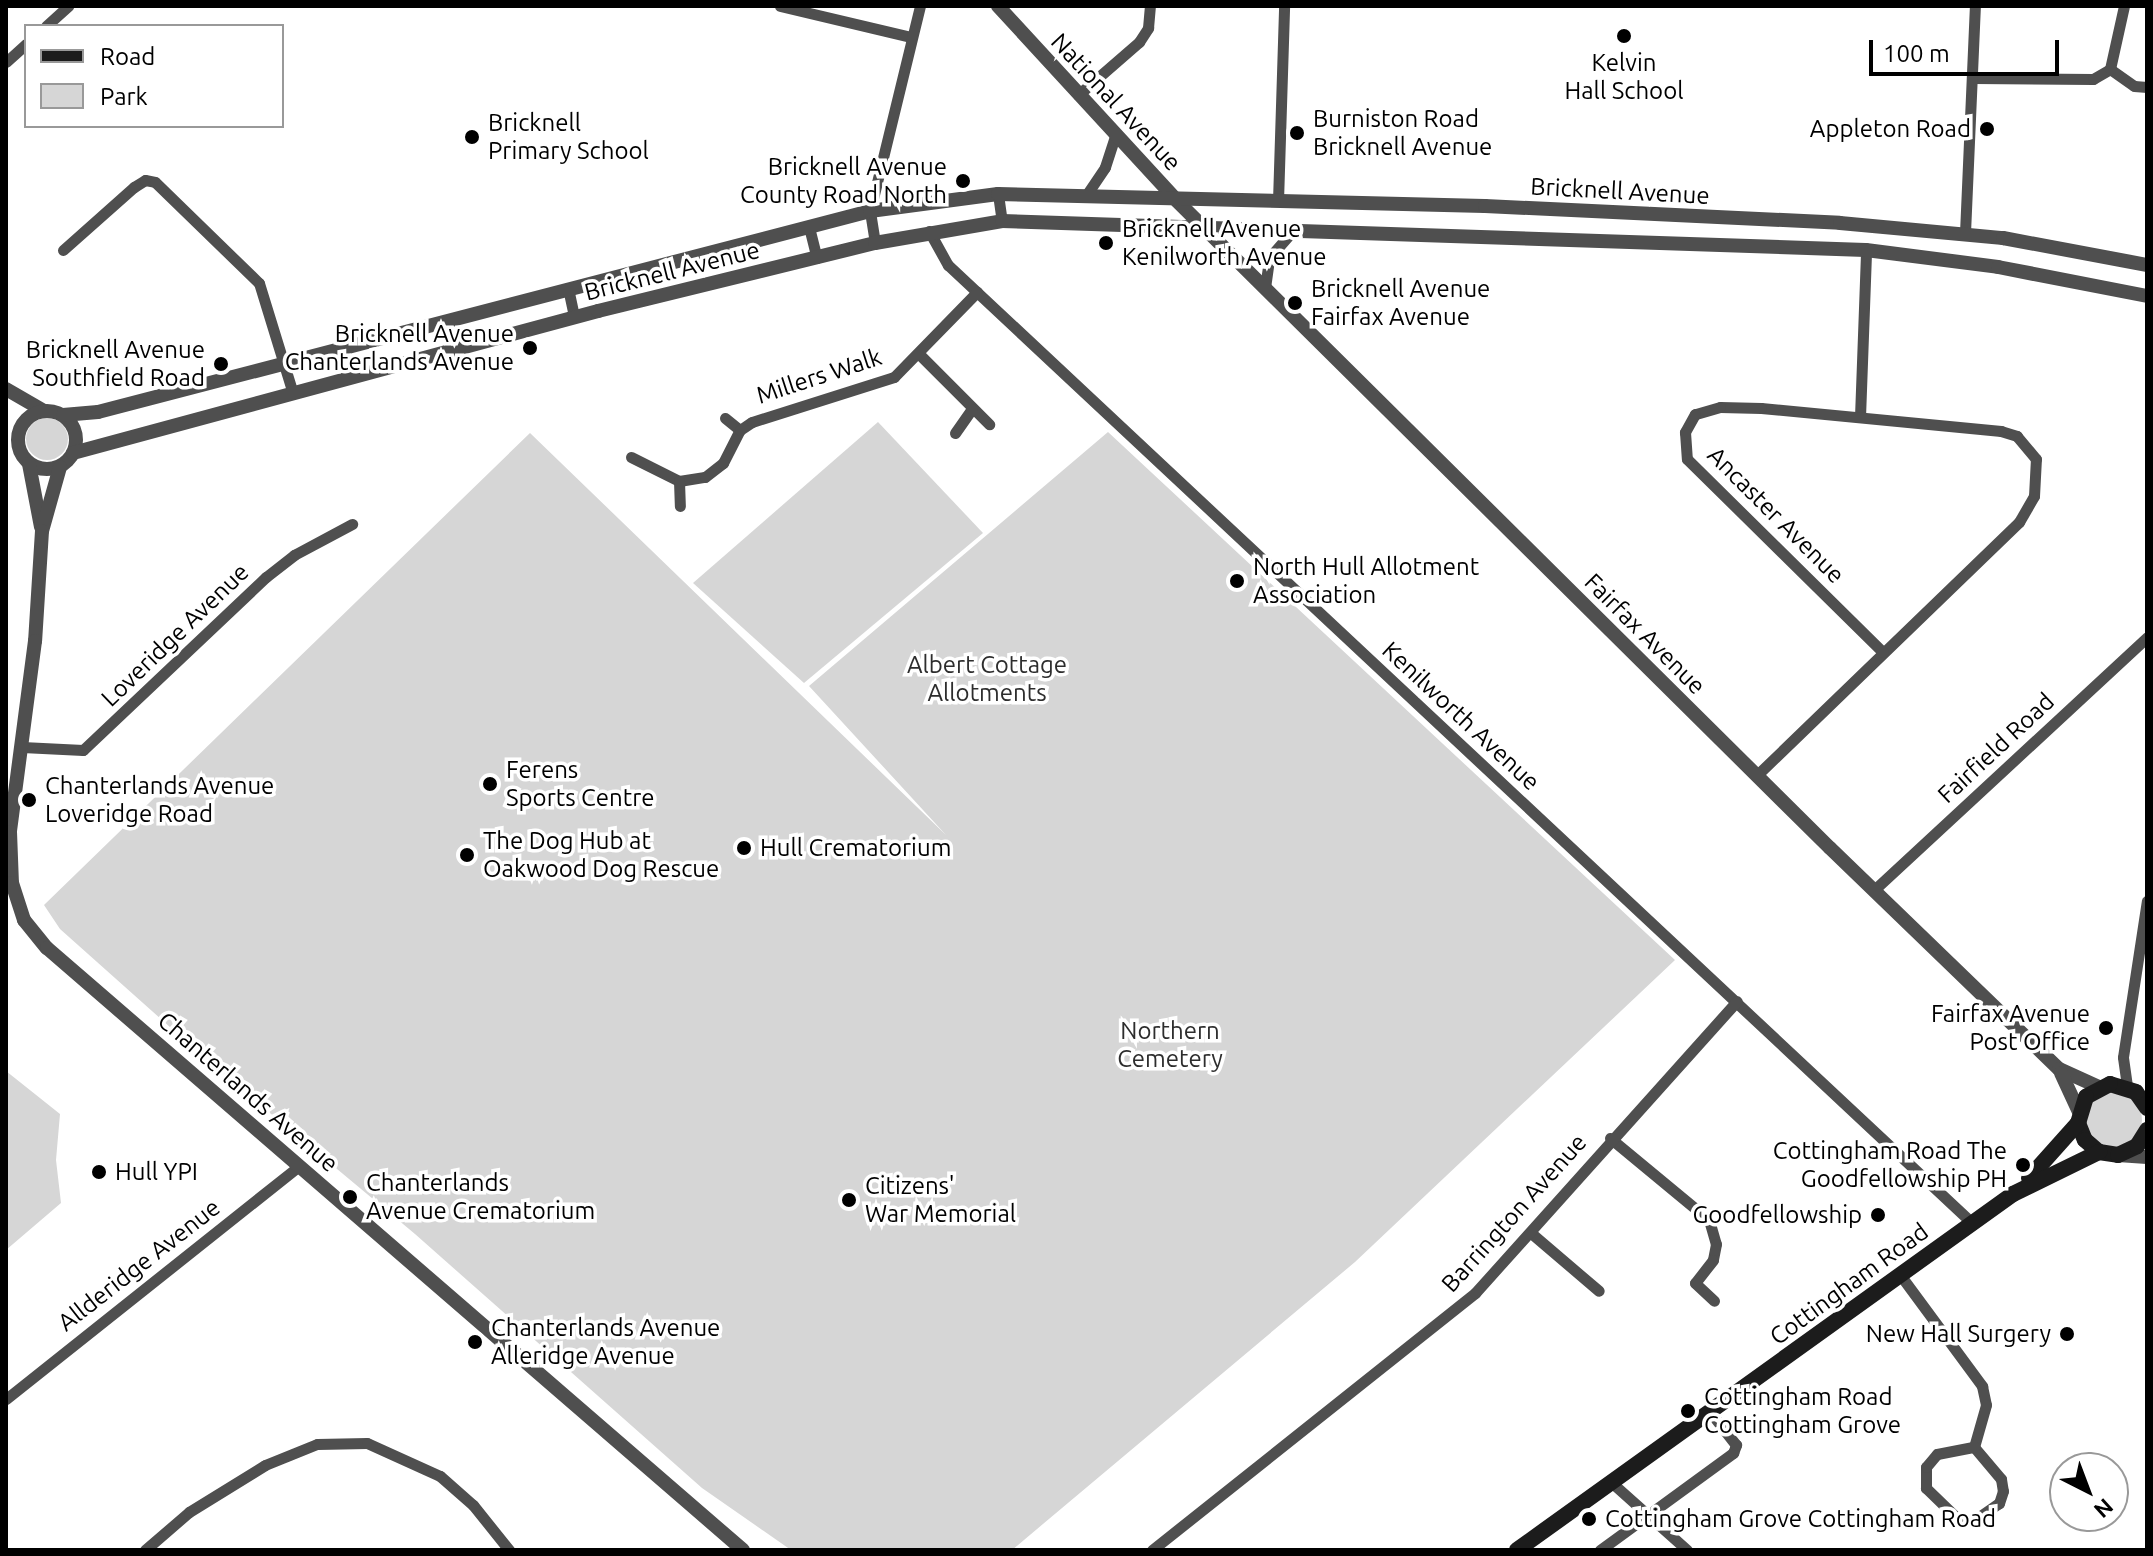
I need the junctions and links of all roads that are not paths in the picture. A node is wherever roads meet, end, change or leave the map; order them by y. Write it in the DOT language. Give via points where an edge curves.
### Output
graph roads {
  1 [pos="68,6"];
  2 [pos="780,6"];
  3 [pos="920,6"];
  4 [pos="998,6"];
  5 [pos="1150,6"];
  6 [pos="1284,6"];
  7 [pos="1975,6"];
  8 [pos="2124,6"];
  9 [pos="48,24"];
  10 [pos="911,37"];
  11 [pos="24,46"];
  12 [pos="6,62"];
  13 [pos="2110,69"];
  14 [pos="1974,78"];
  15 [pos="2147,87"];
  16 [pos="1078,95"];
  17 [pos="1115,136"];
  18 [pos="998,194"];
  19 [pos="1087,194"];
  20 [pos="1177,201"];
  21 [pos="1278,201"];
  22 [pos="870,211"];
  23 [pos="1736,220"];
  24 [pos="1002,221"];
  25 [pos="1204,226"];
  26 [pos="809,227"];
  27 [pos="1294,229"];
  28 [pos="929,231"];
  29 [pos="1965,233"];
  30 [pos="875,243"];
  31 [pos="1735,248"];
  32 [pos="63,250"];
  33 [pos="1866,250"];
  34 [pos="817,258"];
  35 [pos="2147,265"];
  36 [pos="568,288"];
  37 [pos="1265,288"];
  38 [pos="977,292"];
  39 [pos="2147,296"];
  40 [pos="574,317"];
  41 [pos="920,355"];
  42 [pos="284,361"];
  43 [pos="6,389"];
  44 [pos="292,390"];
  45 [pos="972,409"];
  46 [pos="44,411"];
  47 [pos="63,415"];
  48 [pos="1860,417"];
  49 [pos="725,418"];
  50 [pos="989,424"];
  51 [pos="6,430"];
  52 [pos="740,430"];
  53 [pos="955,433"];
  54 [pos="18,445"];
  55 [pos="73,453"];
  56 [pos="631,457"];
  57 [pos="29,464"];
  58 [pos="60,467"];
  59 [pos="679,481"];
  60 [pos="680,506"];
  61 [pos="352,524"];
  62 [pos="42,531"];
  63 [pos="2147,637"];
  64 [pos="1883,652"];
  65 [pos="22,747"];
  66 [pos="1756,776"];
  67 [pos="12,785"];
  68 [pos="8,831"];
  69 [pos="1874,890"];
  70 [pos="2147,901"];
  71 [pos="1737,1001"];
  72 [pos="2123,1057"];
  73 [pos="2059,1069"];
  74 [pos="2104,1086"];
  75 [pos="2137,1088"];
  76 [pos="2147,1108"];
  77 [pos="2078,1118"];
  78 [pos="2147,1130"];
  79 [pos="1610,1138"];
  80 [pos="2099,1152"];
  81 [pos="2118,1155"];
  82 [pos="2147,1157"];
  83 [pos="299,1166"];
  84 [pos="2013,1194"];
  85 [pos="1973,1224"];
  86 [pos="1531,1233"];
  87 [pos="1901,1276"];
  88 [pos="1599,1291"];
  89 [pos="1714,1301"];
  90 [pos="6,1399"];
  91 [pos="1711,1413"];
  92 [pos="1974,1447"];
  93 [pos="1611,1482"];
  94 [pos="1647,1517"];
  95 [pos="1524,1548"];
  96 [pos="145,1550"];
  97 [pos="509,1550"];
  98 [pos="743,1550"];
  99 [pos="1152,1550"];
  100 [pos="1600,1550"];
  101 [pos="1687,1550"];
  1 -- 9 [label="street"];
  2 -- 10 [label="street"];
  3 -- 10 [label="street"];
  4 -- 16 [label="street, National Avenue"];
  5 -- 16 [label="street" via="1148,28 1139,42"];
  6 -- 21 [label="street"];
  7 -- 14 [label="street"];
  8 -- 13 [label="street"];
  10 -- 22 [label="street"];
  11 -- 12 [label="street"];
  13 -- 14 [label="street" via="2093,79"];
  13 -- 15 [label="street" via="2134,86"];
  14 -- 29 [label="street"];
  16 -- 17 [label="street, National Avenue"];
  17 -- 19 [label="street" via="1105,167"];
  17 -- 20 [label="street, National Avenue"];
  18 -- 19 [label="street, Bricknell Avenue"];
  18 -- 22 [label="street, Bricknell Avenue"];
  18 -- 24 [label="street"];
  19 -- 20 [label="street, Bricknell Avenue"];
  20 -- 21 [label="street, Bricknell Avenue"];
  20 -- 25 [label="street, National Avenue"];
  21 -- 23 [label="street, Bricknell Avenue"];
  22 -- 26 [label="street, Bricknell Avenue"];
  22 -- 30 [label="street"];
  23 -- 29 [label="street, Bricknell Avenue"];
  23 -- 31 [label="street"];
  24 -- 25 [label="street, Bricknell Avenue"];
  24 -- 28 [label="street, Bricknell Avenue"];
  25 -- 27 [label="street, Bricknell Avenue"];
  25 -- 37 [label="street, Fairfax Avenue"];
  26 -- 34 [label="street"];
  26 -- 36 [label="street, Bricknell Avenue"];
  27 -- 31 [label="street, Bricknell Avenue"];
  27 -- 37 [label="street" via="1269,258"];
  28 -- 30 [label="street, Bricknell Avenue"];
  28 -- 38 [label="street, Kenilworth Avenue" via="948,265"];
  29 -- 35 [label="street, Bricknell Avenue"];
  30 -- 34 [label="street, Bricknell Avenue"];
  31 -- 33 [label="street, Bricknell Avenue"];
  32 -- 42 [label="street" via="134,187 145,180 155,182 259,283"];
  33 -- 39 [label="street, Bricknell Avenue" via="1998,267"];
  33 -- 48 [label="street"];
  34 -- 40 [label="street, Bricknell Avenue"];
  36 -- 40 [label="street"];
  36 -- 42 [label="street, Bricknell Avenue"];
  37 -- 66 [label="street, Fairfax Avenue"];
  38 -- 41 [label="street, Millers Walk"];
  38 -- 71 [label="street, Kenilworth Avenue"];
  40 -- 44 [label="street, Bricknell Avenue"];
  41 -- 45 [label="street"];
  41 -- 52 [label="street, Millers Walk" via="894,377 784,409"];
  42 -- 44 [label="street"];
  42 -- 47 [label="street, Bricknell Avenue" via="98,412"];
  43 -- 46 [label="street"];
  44 -- 55 [label="street, Bricknell Avenue"];
  45 -- 50 [label="street"];
  45 -- 53 [label="street"];
  46 -- 47 [label="street"];
  46 -- 54 [label="street" via="30,416 19,432"];
  47 -- 55 [label="street" via="77,439"];
  48 -- 64 [label="street, Ancaster Avenue" via="2001,431 2017,436 2036,459 2034,496 2019,522"];
  48 -- 64 [label="street, Ancaster Avenue" via="1720,407 1695,414 1685,432 1684,452"];
  49 -- 52 [label="street, Millers Walk"];
  51 -- 54 [label="street"];
  52 -- 59 [label="street, Millers Walk" via="723,463 705,477"];
  54 -- 57 [label="street"];
  55 -- 58 [label="street"];
  56 -- 59 [label="street"];
  57 -- 58 [label="street" via="44,470"];
  57 -- 62 [label="street, Chanterlands Avenue"];
  58 -- 62 [label="street, Chanterlands Avenue"];
  59 -- 60 [label="street"];
  61 -- 65 [label="street, Loveridge Avenue" via="294,555 266,577 100,739 83,750"];
  62 -- 65 [label="street, Chanterlands Avenue"];
  63 -- 69 [label="street, Fairfield Road"];
  64 -- 66 [label="street, Ancaster Avenue"];
  65 -- 67 [label="street, Chanterlands Avenue"];
  66 -- 69 [label="street, Fairfax Avenue"];
  67 -- 68 [label="street, Chanterlands Avenue"];
  68 -- 83 [label="street, Chanterlands Avenue" via="12,883 24,920 47,948"];
  69 -- 73 [label="street, Fairfax Avenue"];
  70 -- 72 [label="street"];
  71 -- 79 [label="street, Barrington Avenue"];
  71 -- 85 [label="street, Kenilworth Avenue"];
  72 -- 74 [label="street"];
  72 -- 75 [label="street"];
  73 -- 74 [label="street, Fairfax Avenue"];
  73 -- 77 [label="street, Fairfax Avenue"];
  74 -- 75 [label="main road"];
  74 -- 77 [label="main road, Cottingham Road"];
  75 -- 76 [label="main road"];
  77 -- 80 [label="main road" via="2085,1140"];
  77 -- 84 [label="main road, Cottingham Road"];
  78 -- 81 [label="main road" via="2137,1146"];
  79 -- 86 [label="street, Barrington Avenue"];
  79 -- 89 [label="street" via="1709,1220 1716,1244 1713,1260 1695,1283"];
  80 -- 81 [label="main road"];
  80 -- 84 [label="main road, Cottingham Road"];
  81 -- 82 [label="street"];
  83 -- 90 [label="street, Allderidge Avenue"];
  83 -- 98 [label="street, Chanterlands Avenue"];
  84 -- 85 [label="main road, Cottingham Road"];
  85 -- 87 [label="main road, Cottingham Road"];
  86 -- 88 [label="street"];
  86 -- 99 [label="street, Barrington Avenue" via="1455,1313"];
  87 -- 91 [label="main road, Cottingham Road"];
  87 -- 92 [label="street" via="1982,1386 1986,1405"];
  91 -- 93 [label="main road, Cottingham Road"];
  91 -- 94 [label="street" via="1736,1445 1733,1453"];
  92 -- 92 [label="street" via="2001,1479 2003,1491 1999,1503 1973,1521 1961,1522 1926,1488 1926,1467 1937,1454"];
  93 -- 94 [label="street"];
  93 -- 95 [label="main road, Cottingham Road"];
  94 -- 100 [label="street"];
  94 -- 101 [label="street"];
  96 -- 97 [label="street" via="189,1512 265,1465 317,1444 367,1443 440,1476 473,1505"];
}
